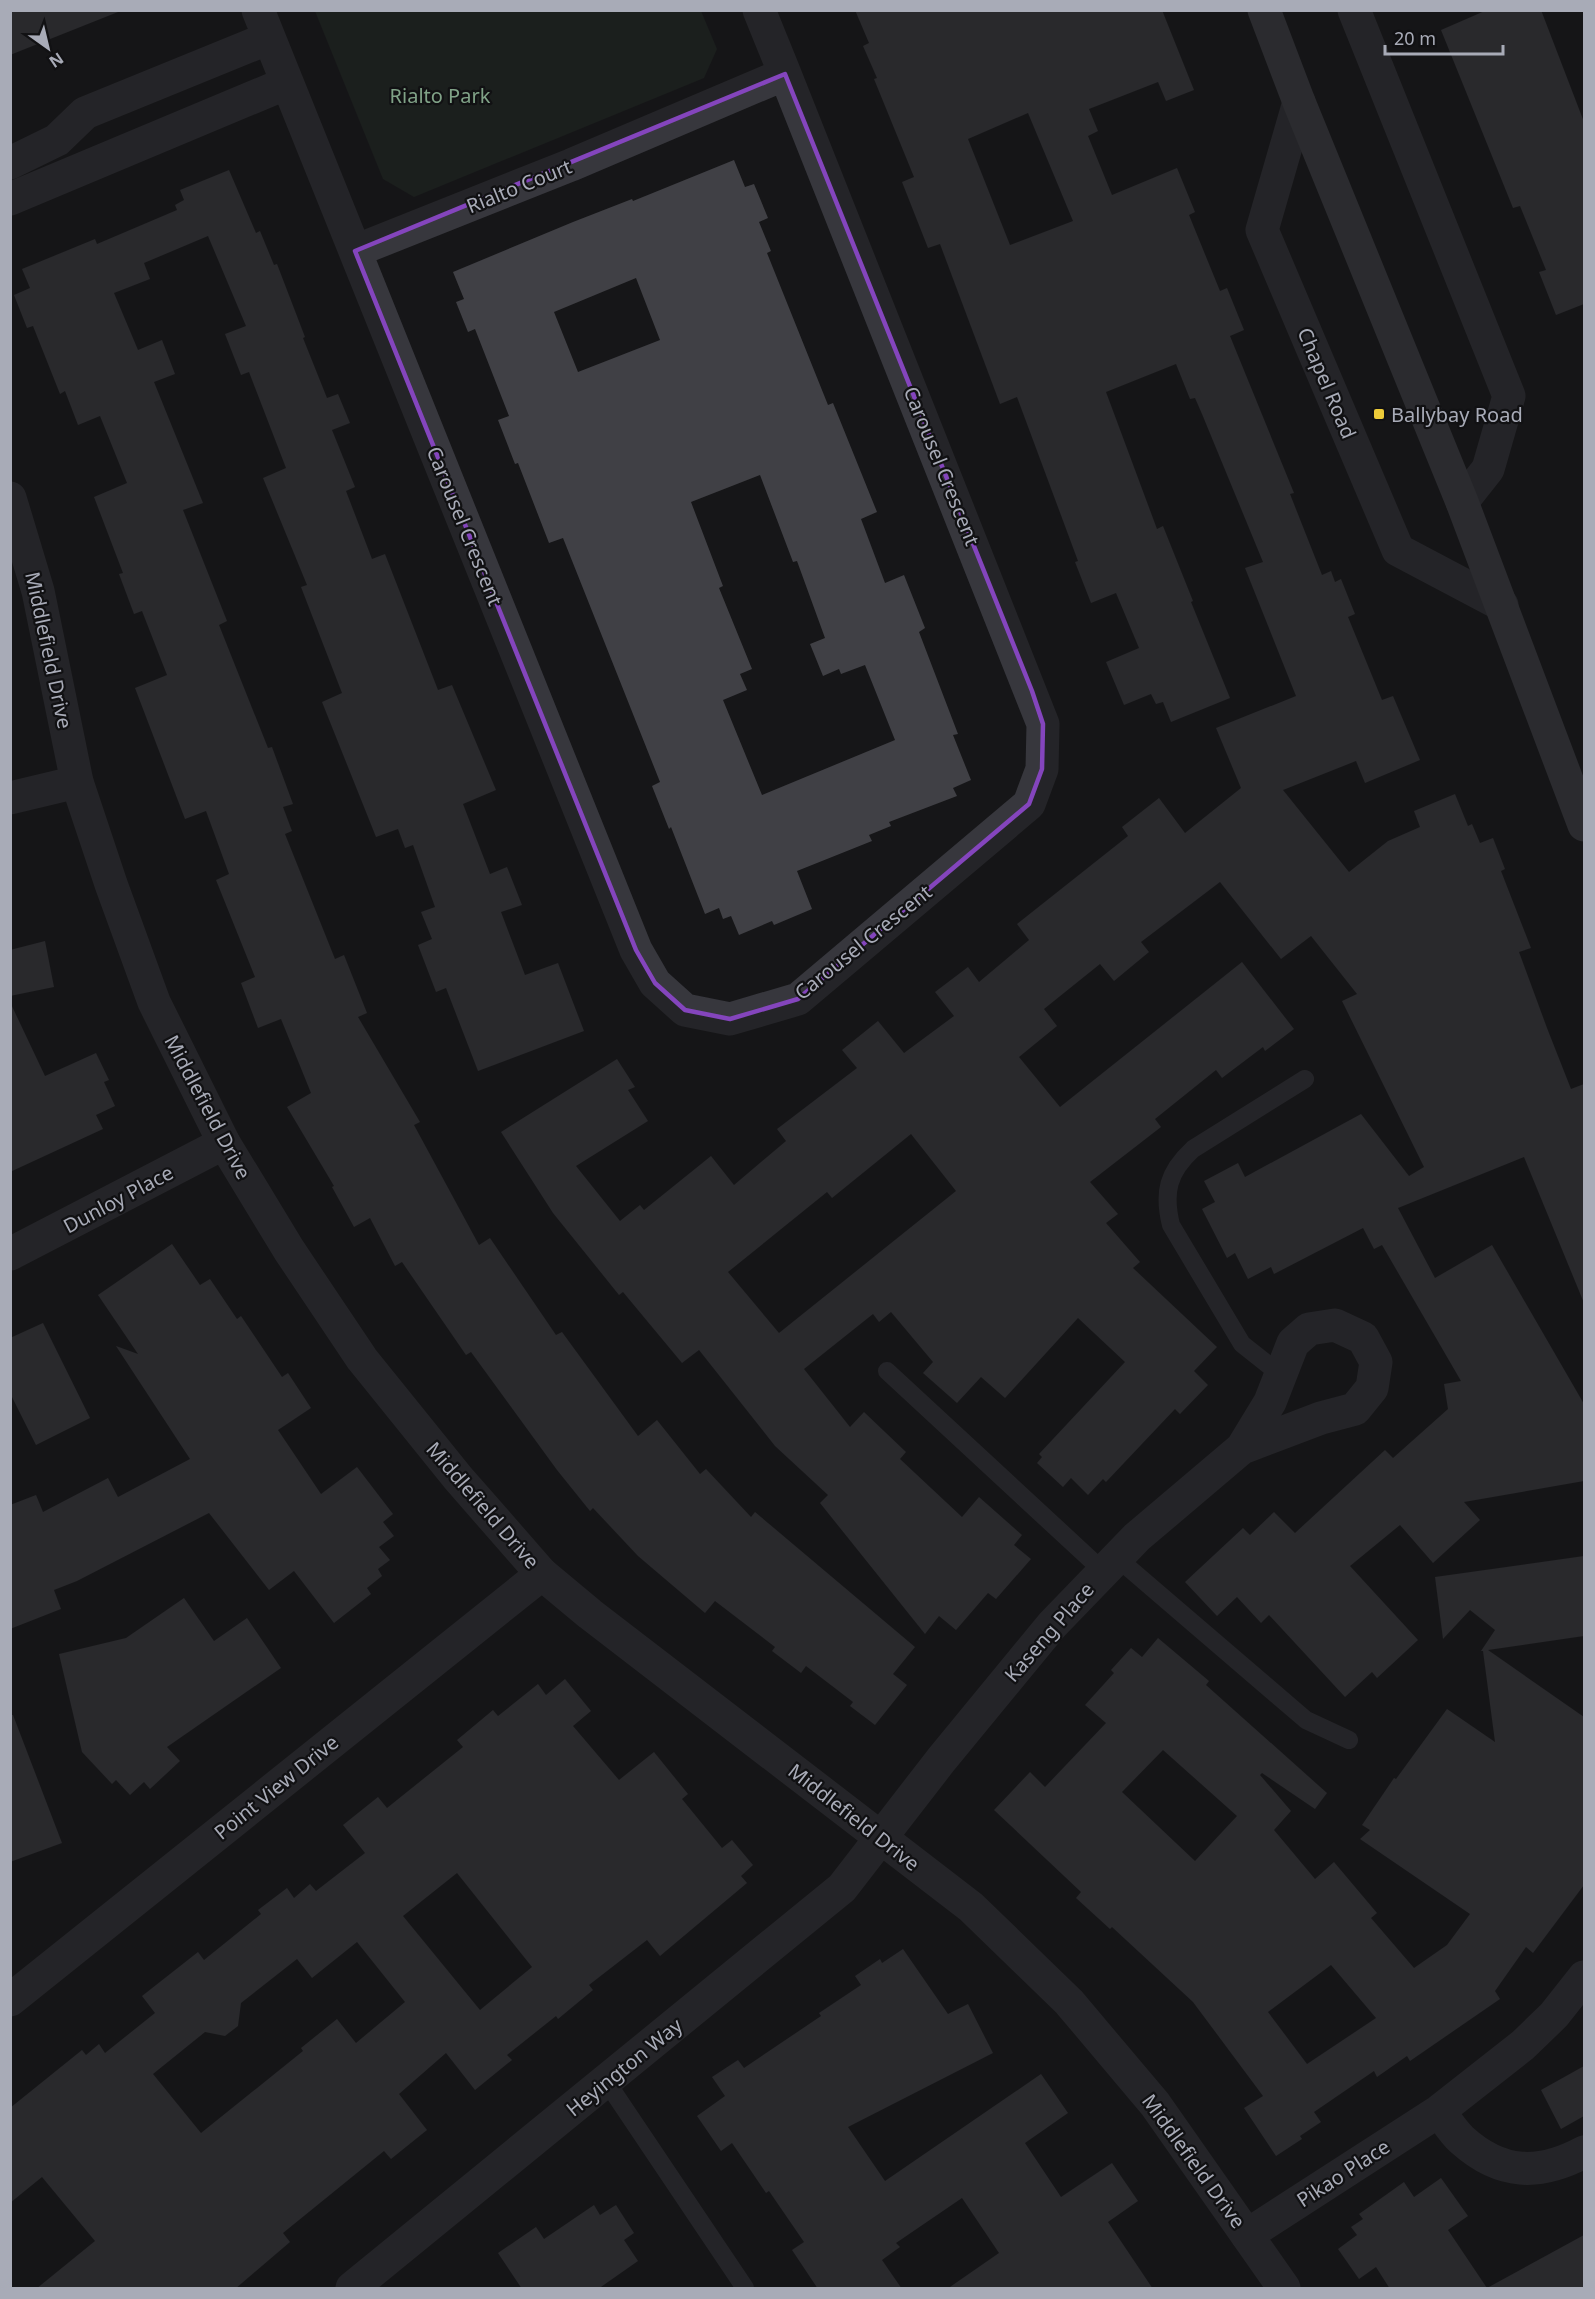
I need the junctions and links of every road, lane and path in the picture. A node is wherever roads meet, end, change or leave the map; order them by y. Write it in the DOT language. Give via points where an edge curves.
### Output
graph roads {
  1 [pos="759,10"];
  2 [pos="1264,10"];
  3 [pos="1354,10"];
  4 [pos="264,24"];
  5 [pos="785,74"];
  6 [pos="287,83"];
  7 [pos="117,100"];
  8 [pos="1299,102"];
  9 [pos="136,146"];
  10 [pos="10,163"];
  11 [pos="10,199"];
  12 [pos="355,250"];
  13 [pos="10,498"];
  14 [pos="1462,502"];
  15 [pos="1502,605"];
  16 [pos="76,782"];
  17 [pos="10,798"];
  18 [pos="1584,825"];
  19 [pos="1305,1079"];
  20 [pos="224,1143"];
  21 [pos="10,1254"];
  22 [pos="887,1371"];
  23 [pos="1281,1375"];
  24 [pos="1242,1448"];
  25 [pos="1110,1564"];
  26 [pos="542,1574"];
  27 [pos="1349,1740"];
  28 [pos="881,1838"];
  29 [pos="1584,1977"];
  30 [pos="10,2000"];
  31 [pos="606,2081"];
  32 [pos="1438,2111"];
  33 [pos="1584,2152"];
  34 [pos="1247,2235"];
  35 [pos="355,2288"];
  36 [pos="745,2289"];
  37 [pos="1284,2289"];
  1 -- 5 [label="street"];
  2 -- 8 [label="main road"];
  3 -- 14 [label="street" via="1509,396 1488,469"];
  4 -- 6 [label="street"];
  4 -- 7 [label="street"];
  5 -- 12 [label="street, Rialto Court" via="571,165"];
  5 -- 12 [label="street, Carousel Crescent" via="1043,724 1042,769 1029,804 798,999 730,1019 685,1010 655,983 636,950"];
  6 -- 9 [label="street"];
  6 -- 12 [label="street"];
  7 -- 9 [label="street"];
  7 -- 10 [label="street" via="85,113 57,140"];
  8 -- 14 [label="main road"];
  8 -- 15 [label="street, Chapel Road" via="1262,230 1398,550"];
  9 -- 11 [label="street"];
  13 -- 16 [label="street, Middlefield Drive" via="38,591"];
  14 -- 15 [label="main road"];
  15 -- 18 [label="main road"];
  16 -- 17 [label="street"];
  16 -- 20 [label="street, Middlefield Drive" via="154,1002"];
  19 -- 23 [label="lane" via="1193,1149 1173,1173 1166,1206 1171,1225 1242,1344"];
  20 -- 21 [label="street, Dunloy Place"];
  20 -- 26 [label="street, Middlefield Drive" via="362,1359"];
  22 -- 25 [label="lane"];
  23 -- 24 [label="street, Kaseng Place" via="1270,1402"];
  23 -- 24 [label="street, Kaseng Place" via="1293,1343 1309,1329 1335,1325 1363,1338 1376,1362 1372,1388 1354,1409"];
  24 -- 25 [label="street, Kaseng Place"];
  25 -- 27 [label="lane" via="1306,1720"];
  25 -- 28 [label="street, Kaseng Place" via="1037,1643"];
  26 -- 28 [label="street, Middlefield Drive"];
  26 -- 30 [label="street, Point View Drive"];
  28 -- 31 [label="street, Heyington Way" via="842,1888"];
  28 -- 34 [label="street, Middlefield Drive" via="971,1907 1069,2002 1155,2104"];
  29 -- 32 [label="street, Pikao Place" via="1524,2045"];
  31 -- 35 [label="street, Heyington Way"];
  31 -- 36 [label="lane"];
  32 -- 33 [label="street" via="1461,2139 1496,2163 1521,2170 1546,2167"];
  32 -- 34 [label="street, Pikao Place"];
  34 -- 37 [label="street, Middlefield Drive"];
}
